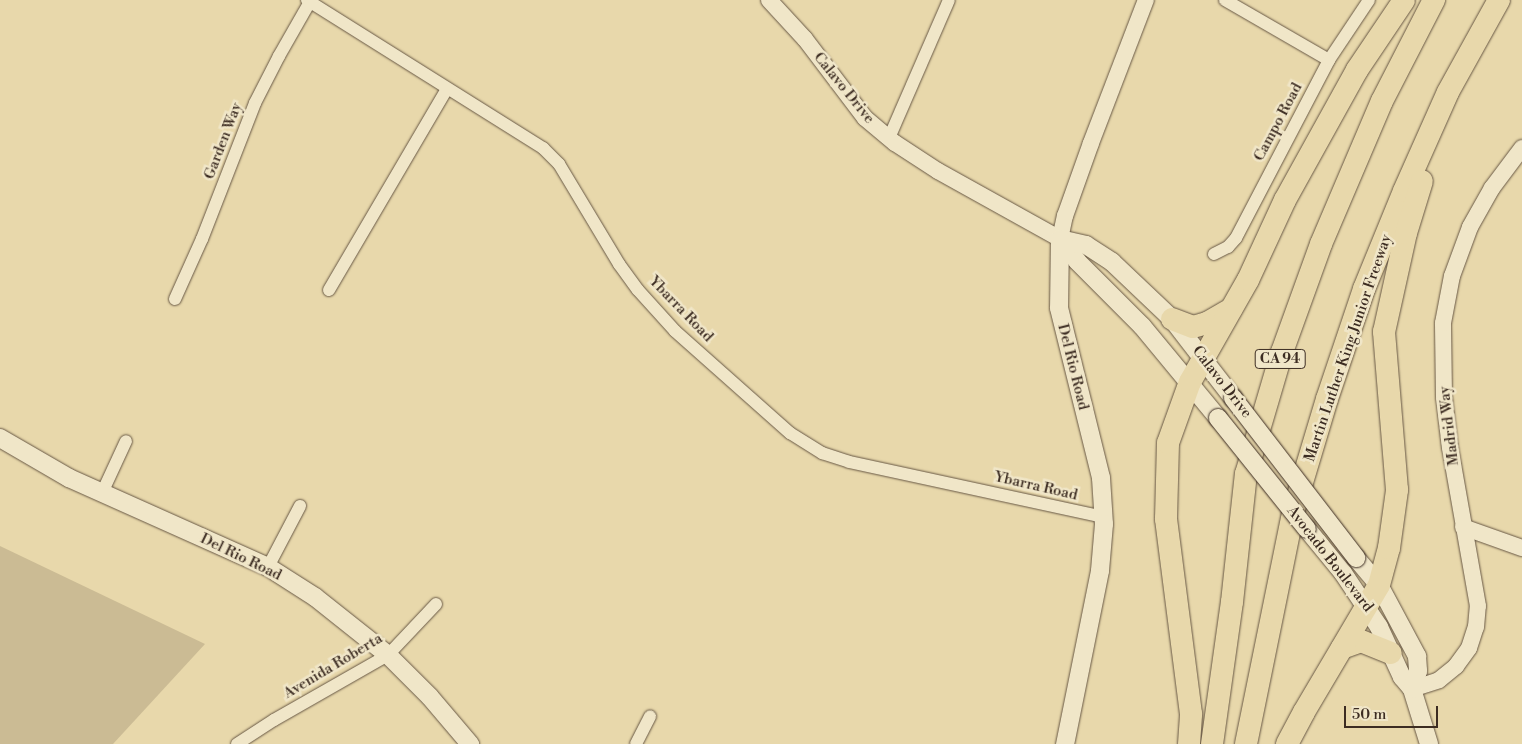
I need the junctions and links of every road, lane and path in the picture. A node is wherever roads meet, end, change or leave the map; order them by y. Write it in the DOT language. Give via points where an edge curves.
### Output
graph roads {
  1 [pos="769,0"];
  2 [pos="949,0"];
  3 [pos="1146,0"];
  4 [pos="1226,0"];
  5 [pos="1369,0"];
  6 [pos="1404,0"];
  7 [pos="1434,0"];
  8 [pos="1499,0"];
  9 [pos="309,1"];
  10 [pos="1329,60"];
  11 [pos="448,89"];
  12 [pos="1448,92"];
  13 [pos="889,138"];
  14 [pos="1522,148"];
  15 [pos="1060,239"];
  16 [pos="1214,254"];
  17 [pos="329,290"];
  18 [pos="175,299"];
  19 [pos="1231,309"];
  20 [pos="1172,319"];
  21 [pos="1204,358"];
  22 [pos="1190,382"];
  23 [pos="0,438"];
  24 [pos="126,441"];
  25 [pos="1271,485"];
  26 [pos="102,493"];
  27 [pos="300,506"];
  28 [pos="1104,517"];
  29 [pos="1464,527"];
  30 [pos="1522,548"];
  31 [pos="1356,558"];
  32 [pos="268,567"];
  33 [pos="1379,585"];
  34 [pos="436,604"];
  35 [pos="1367,605"];
  36 [pos="1342,648"];
  37 [pos="1391,653"];
  38 [pos="388,655"];
  39 [pos="1412,689"];
  40 [pos="650,716"];
  41 [pos="237,744"];
  42 [pos="470,744"];
  43 [pos="636,744"];
  44 [pos="1065,744"];
  45 [pos="1189,744"];
  46 [pos="1212,744"];
  47 [pos="1246,744"];
  48 [pos="1287,744"];
  49 [pos="1428,744"];
  1 -- 13 [label="street, Calavo Drive" via="805,39 865,118"];
  2 -- 13 [label="street"];
  3 -- 15 [label="street, Del Rio Road" via="1091,143"];
  4 -- 10 [label="street"];
  5 -- 10 [label="street, Campo Road"];
  6 -- 19 [label="highway" via="1352,79 1285,200"];
  7 -- 46 [label="highway, CA 94" via="1382,101 1321,244 1265,408 1246,474"];
  8 -- 12 [label="highway, Martin Luther King Junior Freeway"];
  9 -- 11 [label="street, Ybarra Road"];
  9 -- 18 [label="street, Garden Way" via="255,103"];
  10 -- 16 [label="street, Campo Road" via="1236,238 1228,247"];
  11 -- 17 [label="street"];
  11 -- 28 [label="street, Ybarra Road" via="543,148 559,164 638,290 675,331 790,433 822,453 849,462"];
  12 -- 33 [label="highway" via="1406,233 1384,332 1397,490 1389,548"];
  12 -- 47 [label="highway, Martin Luther King Junior Freeway" via="1364,289 1327,399 1294,509"];
  13 -- 15 [label="street, Calavo Drive" via="938,171"];
  14 -- 29 [label="street, Madrid Way" via="1492,188 1470,227 1452,276 1443,322 1444,397"];
  15 -- 20 [label="main road, Calavo Drive" via="1086,245 1112,262"];
  15 -- 22 [label="main road, Calavo Drive"];
  15 -- 28 [label="main road, Del Rio Road" via="1059,308 1101,478"];
  19 -- 20 [label="highway" via="1193,327"];
  19 -- 21 [label="highway"];
  20 -- 21 [label="main road, Calavo Drive"];
  21 -- 22 [label="highway"];
  21 -- 31 [label="main road, Calavo Drive, bridge"];
  22 -- 25 [label="main road, Calavo Drive, bridge"];
  22 -- 45 [label="highway" via="1168,444 1166,519 1191,714"];
  23 -- 26 [label="main road, Del Rio Road" via="68,478"];
  24 -- 26 [label="street"];
  25 -- 35 [label="main road, Avocado Boulevard, bridge"];
  26 -- 32 [label="main road, Del Rio Road"];
  27 -- 32 [label="street"];
  28 -- 44 [label="main road, Del Rio Road" via="1100,571"];
  29 -- 30 [label="street"];
  29 -- 39 [label="street, Madrid Way" via="1478,606 1473,638 1463,657 1448,673 1439,680"];
  31 -- 33 [label="main road, Avocado Boulevard"];
  32 -- 38 [label="main road, Del Rio Road" via="340,615"];
  33 -- 35 [label="highway"];
  33 -- 39 [label="main road, Avocado Boulevard" via="1417,656 1418,671"];
  34 -- 38 [label="street, Avenida Roberta"];
  35 -- 36 [label="highway"];
  35 -- 37 [label="main road, Avocado Boulevard"];
  36 -- 37 [label="highway" via="1361,642"];
  36 -- 48 [label="highway"];
  37 -- 39 [label="main road, Avocado Boulevard" via="1402,677"];
  38 -- 41 [label="street, Avenida Roberta"];
  38 -- 42 [label="main road, Del Rio Road"];
  39 -- 49 [label="main road, Avocado Boulevard"];
  40 -- 43 [label="street"];
}
